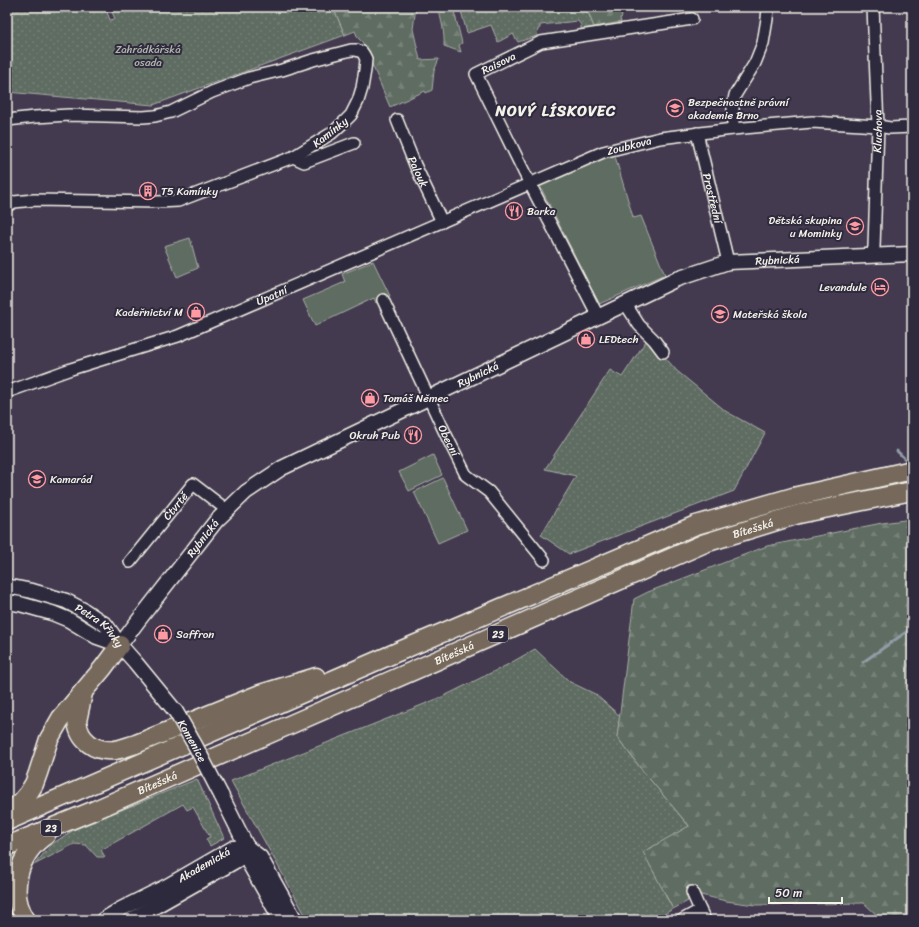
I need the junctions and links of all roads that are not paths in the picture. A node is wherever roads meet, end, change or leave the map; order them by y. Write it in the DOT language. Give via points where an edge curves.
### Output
graph roads {
  1 [pos="768,7"];
  2 [pos="873,7"];
  3 [pos="692,19"];
  4 [pos="7,120"];
  5 [pos="397,120"];
  6 [pos="878,126"];
  7 [pos="912,127"];
  8 [pos="733,129"];
  9 [pos="697,133"];
  10 [pos="354,143"];
  11 [pos="293,158"];
  12 [pos="530,183"];
  13 [pos="7,206"];
  14 [pos="442,222"];
  15 [pos="912,254"];
  16 [pos="872,256"];
  17 [pos="728,262"];
  18 [pos="383,300"];
  19 [pos="625,303"];
  20 [pos="598,316"];
  21 [pos="664,352"];
  22 [pos="7,392"];
  23 [pos="429,397"];
  24 [pos="907,471"];
  25 [pos="912,491"];
  26 [pos="227,510"];
  27 [pos="544,560"];
  28 [pos="130,562"];
  29 [pos="7,586"];
  30 [pos="7,602"];
  31 [pos="120,645"];
  32 [pos="402,650"];
  33 [pos="84,693"];
  34 [pos="95,810"];
  35 [pos="7,813"];
  36 [pos="7,821"];
  37 [pos="7,846"];
  38 [pos="247,847"];
  39 [pos="692,892"];
  40 [pos="703,915"];
  41 [pos="26,920"];
  42 [pos="103,920"];
  43 [pos="131,920"];
  44 [pos="281,920"];
  45 [pos="295,920"];
  46 [pos="682,920"];
  1 -- 8 [label="street" via="763,43 755,63 735,95"];
  2 -- 6 [label="street, Kluchova"];
  3 -- 12 [label="street, Raisova" via="541,42 476,74"];
  4 -- 11 [label="street, Kamínky" via="69,115 155,116 171,112 249,78 341,52 362,52 366,59 362,88 351,115 332,133"];
  5 -- 14 [label="street, Palouk"];
  6 -- 7 [label="street, Zoubkova"];
  6 -- 8 [label="street, Zoubkova" via="812,122"];
  6 -- 16 [label="street, Kluchova"];
  8 -- 9 [label="street, Zoubkova"];
  9 -- 12 [label="street, Zoubkova" via="660,138 604,152"];
  9 -- 17 [label="street, Prostřední"];
  10 -- 11 [label="street" via="304,162"];
  11 -- 13 [label="street, Kamínky" via="178,201 34,200 14,202"];
  12 -- 14 [label="street, Úpatní"];
  12 -- 20 [label="street, Raisova"];
  14 -- 22 [label="street, Úpatní" via="178,336"];
  15 -- 16 [label="street, Rybnická"];
  16 -- 17 [label="street, Rybnická"];
  17 -- 19 [label="street, Rybnická" via="677,279"];
  18 -- 23 [label="street, Obecní"];
  19 -- 20 [label="street, Rybnická"];
  19 -- 21 [label="street"];
  20 -- 23 [label="street, Rybnická"];
  23 -- 26 [label="street, Rybnická" via="282,468 246,492"];
  23 -- 27 [label="street, Obecní" via="466,475 489,492"];
  24 -- 32 [label="highway, Bítešská / 23" via="793,497 696,525"];
  25 -- 34 [label="highway, Bítešská / 23" via="799,514 705,543"];
  26 -- 28 [label="street, Čtvrtě" via="193,484"];
  26 -- 31 [label="street, Rybnická"];
  29 -- 31 [label="street, Petra Křivky" via="22,588 75,605 106,625"];
  30 -- 31 [label="street, Petra Křivky" via="60,616 97,637"];
  31 -- 33 [label="highway"];
  31 -- 38 [label="street, Kamenice, bridge" via="176,712"];
  32 -- 33 [label="highway" via="260,694 136,744 114,750 96,748 81,736 77,722"];
  32 -- 36 [label="highway, Bítešská / 23"];
  33 -- 35 [label="highway" via="70,706 52,733 30,790 21,802"];
  34 -- 37 [label="highway, Bítešská / 23"];
  34 -- 41 [label="highway" via="39,840 27,854 19,872 17,886 17,900"];
  38 -- 42 [label="street, Akademická" via="233,848"];
  38 -- 43 [label="street, Akademická" via="239,859"];
  38 -- 44 [label="street, Kamenice" via="250,865"];
  38 -- 45 [label="street, Kamenice" via="260,857"];
  39 -- 40 [label="street"];
  40 -- 46 [label="street"];
}
